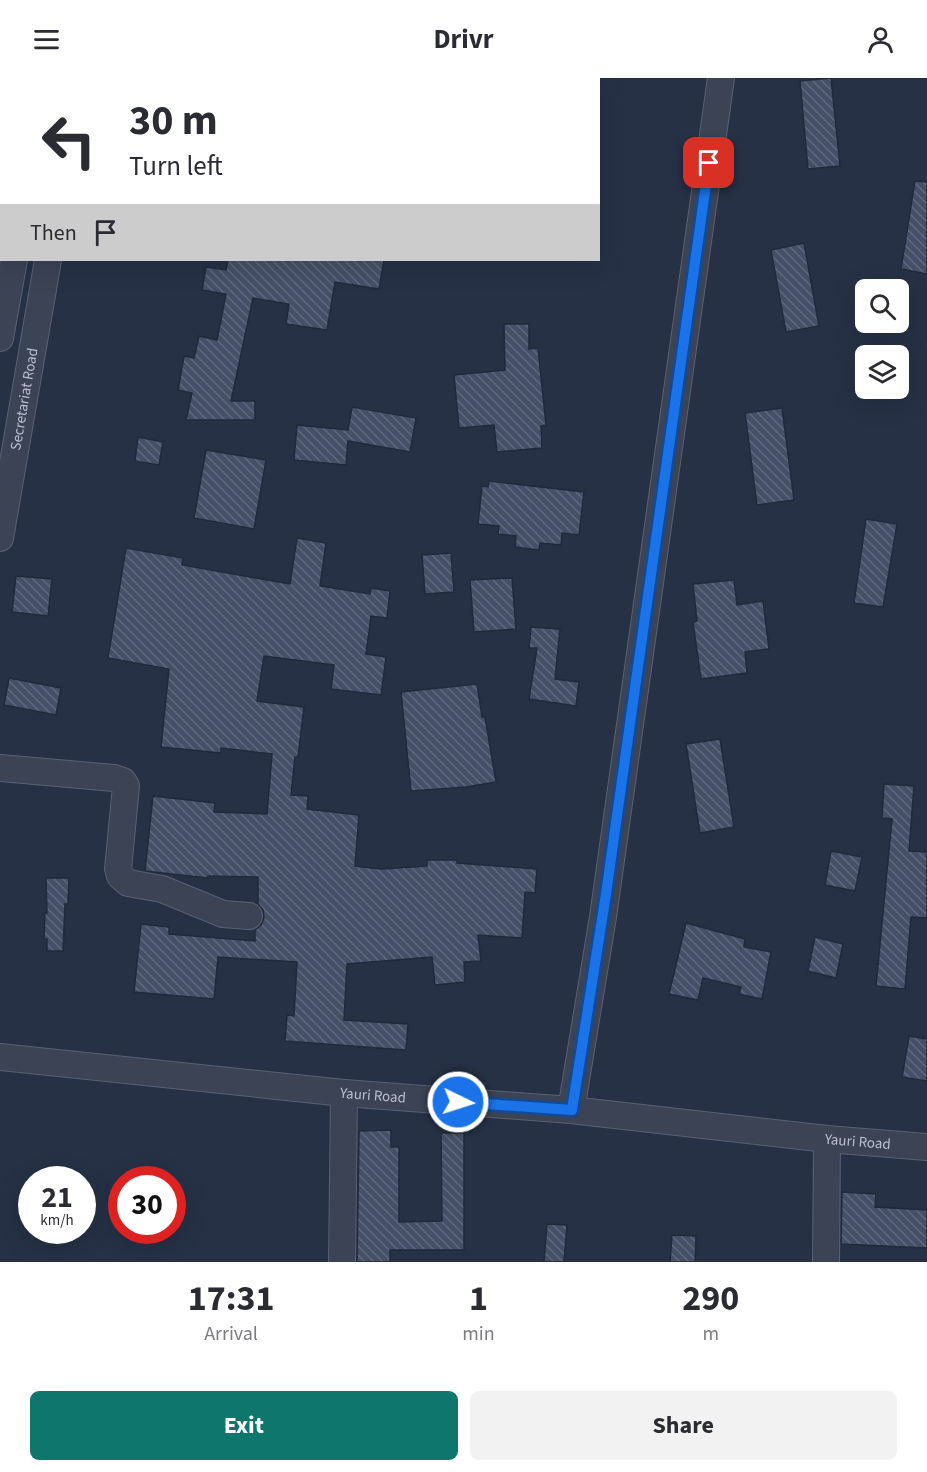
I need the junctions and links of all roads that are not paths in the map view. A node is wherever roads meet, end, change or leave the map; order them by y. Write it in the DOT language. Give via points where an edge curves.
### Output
graph roads {
  1 [pos="721,78"];
  2 [pos="14,261"];
  3 [pos="48,261"];
  4 [pos="0,338"];
  5 [pos="0,538"];
  6 [pos="0,768"];
  7 [pos="249,916"];
  8 [pos="0,1057"];
  9 [pos="344,1093"];
  10 [pos="572,1110"];
  11 [pos="827,1139"];
  12 [pos="927,1147"];
  13 [pos="342,1262"];
  14 [pos="826,1262"];
  1 -- 10 [label="street"];
  2 -- 4 [label="street"];
  3 -- 5 [label="street, Secretariat Road"];
  6 -- 7 [label="street" via="123,781 126,786 120,876 128,883 162,889 223,914"];
  8 -- 9 [label="street, Yauri Road"];
  9 -- 10 [label="street, Yauri Road"];
  9 -- 13 [label="street"];
  10 -- 11 [label="street, Yauri Road"];
  11 -- 12 [label="street, Yauri Road"];
  11 -- 14 [label="street"];
}
